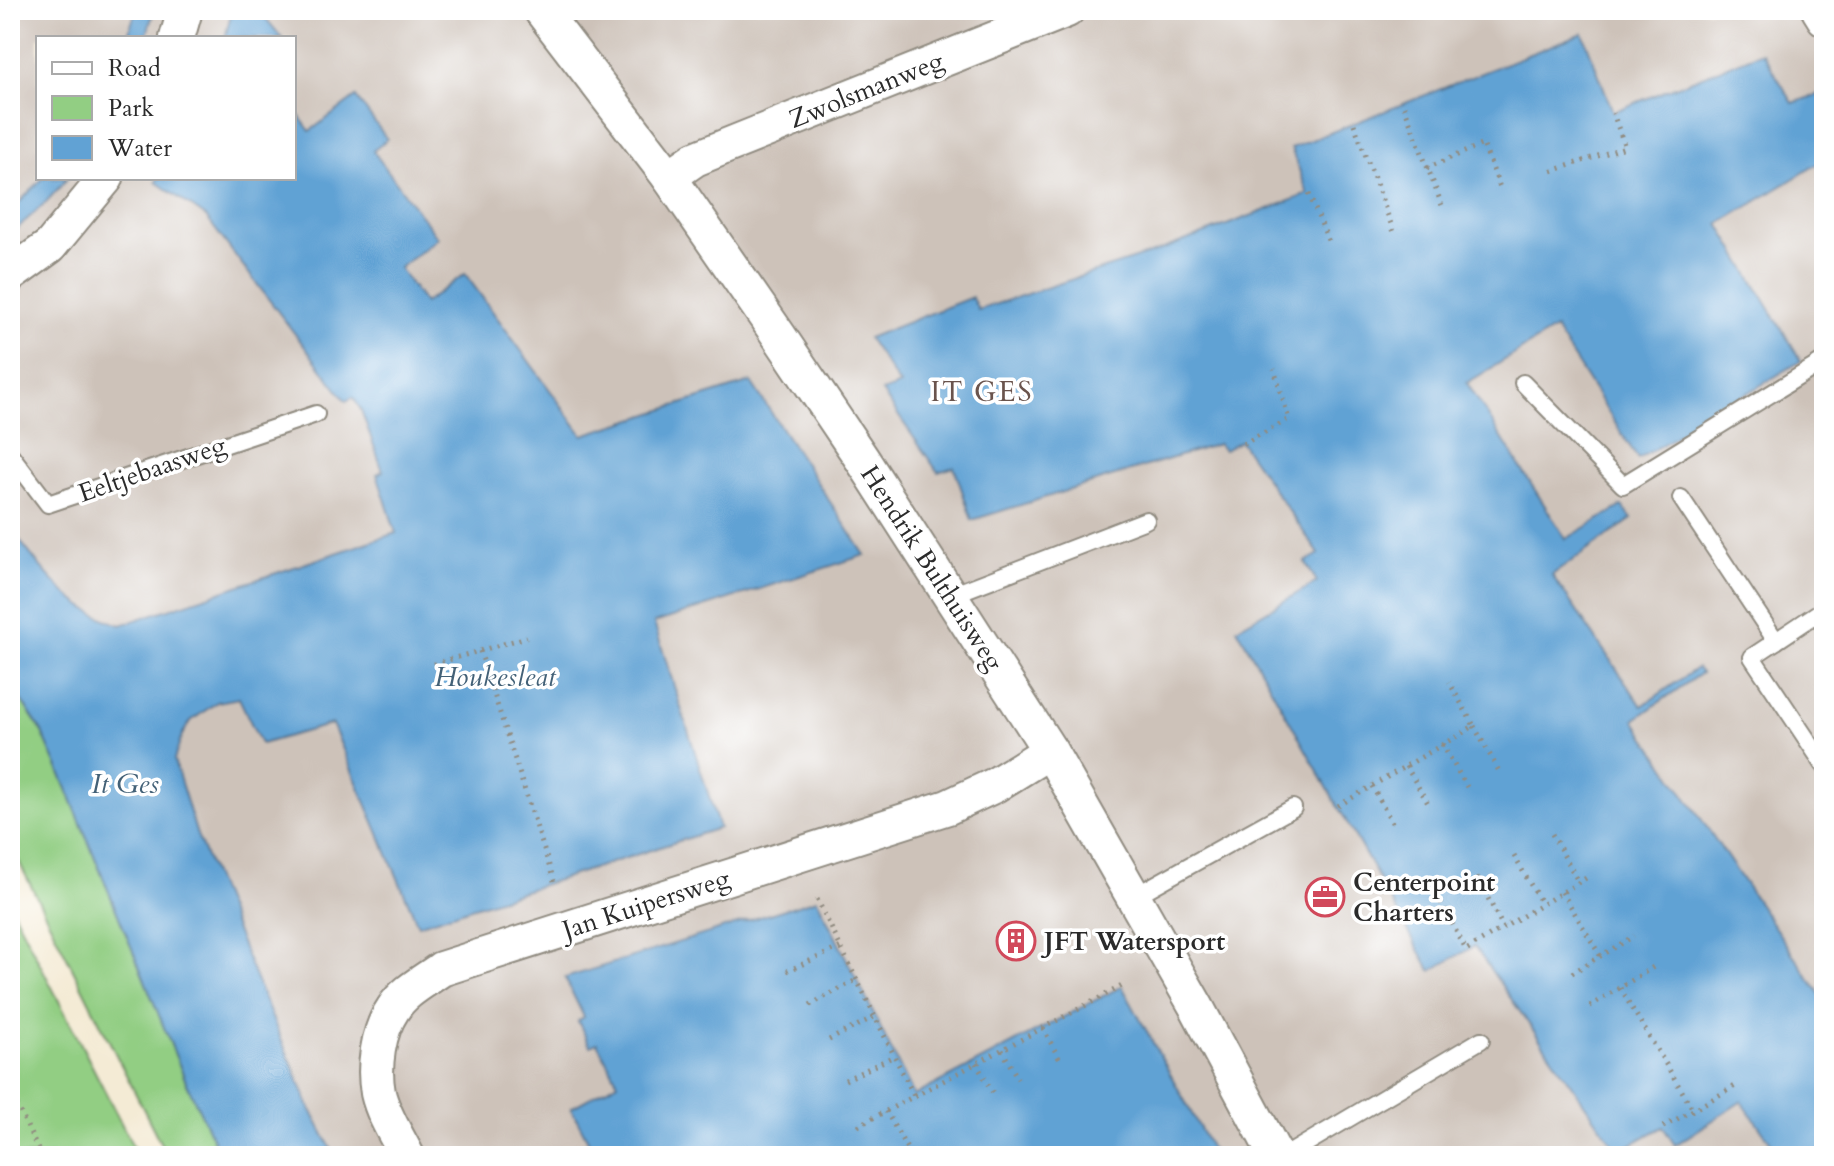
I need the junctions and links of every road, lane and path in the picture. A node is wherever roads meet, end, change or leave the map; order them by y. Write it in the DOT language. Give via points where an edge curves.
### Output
graph roads {
  1 [pos="185,10"];
  2 [pos="541,10"];
  3 [pos="1067,10"];
  4 [pos="1819,10"];
  5 [pos="1824,18"];
  6 [pos="178,36"];
  7 [pos="1404,106"];
  8 [pos="1613,113"];
  9 [pos="1354,124"];
  10 [pos="1427,168"];
  11 [pos="1552,171"];
  12 [pos="669,177"];
  13 [pos="104,180"];
  14 [pos="1501,190"];
  15 [pos="1309,194"];
  16 [pos="1443,208"];
  17 [pos="1394,232"];
  18 [pos="1330,245"];
  19 [pos="10,275"];
  20 [pos="1824,361"];
  21 [pos="1274,369"];
  22 [pos="1523,383"];
  23 [pos="316,414"];
  24 [pos="1243,444"];
  25 [pos="10,454"];
  26 [pos="1681,498"];
  27 [pos="1146,520"];
  28 [pos="949,596"];
  29 [pos="1824,609"];
  30 [pos="527,637"];
  31 [pos="1776,641"];
  32 [pos="480,651"];
  33 [pos="434,664"];
  34 [pos="1449,682"];
  35 [pos="1474,726"];
  36 [pos="1442,744"];
  37 [pos="1050,751"];
  38 [pos="1824,765"];
  39 [pos="1406,766"];
  40 [pos="1500,773"];
  41 [pos="1372,786"];
  42 [pos="1467,787"];
  43 [pos="1429,805"];
  44 [pos="1338,806"];
  45 [pos="1293,808"];
  46 [pos="1395,828"];
  47 [pos="1552,834"];
  48 [pos="1514,856"];
  49 [pos="1591,875"];
  50 [pos="1477,877"];
  51 [pos="554,881"];
  52 [pos="1579,883"];
  53 [pos="1562,892"];
  54 [pos="1133,897"];
  55 [pos="817,899"];
  56 [pos="1441,902"];
  57 [pos="1542,904"];
  58 [pos="1503,927"];
  59 [pos="1634,936"];
  60 [pos="841,947"];
  61 [pos="1601,957"];
  62 [pos="1655,966"];
  63 [pos="787,971"];
  64 [pos="1572,973"];
  65 [pos="856,980"];
  66 [pos="1122,986"];
  67 [pos="1620,988"];
  68 [pos="810,1005"];
  69 [pos="1590,1006"];
  70 [pos="874,1017"];
  71 [pos="1042,1027"];
  72 [pos="829,1040"];
  73 [pos="1481,1040"];
  74 [pos="1001,1049"];
  75 [pos="894,1056"];
  76 [pos="976,1062"];
  77 [pos="1061,1062"];
  78 [pos="1018,1079"];
  79 [pos="845,1080"];
  80 [pos="1737,1085"];
  81 [pos="10,1090"];
  82 [pos="994,1095"];
  83 [pos="914,1097"];
  84 [pos="886,1111"];
  85 [pos="1694,1111"];
  86 [pos="858,1126"];
  87 [pos="1663,1127"];
  88 [pos="41,1156"];
  89 [pos="407,1156"];
  90 [pos="911,1156"];
  91 [pos="1276,1156"];
  92 [pos="1285,1156"];
  1 -- 6 [label="street"];
  2 -- 12 [label="street, Hendrik Bulthuisweg"];
  3 -- 12 [label="street, Zwolsmanweg" via="695,159"];
  4 -- 5 [label="street"];
  7 -- 10 [label="path"];
  8 -- 11 [label="path" via="1625,147"];
  9 -- 17 [label="path"];
  10 -- 14 [label="path" via="1483,144"];
  10 -- 16 [label="path"];
  12 -- 28 [label="street, Hendrik Bulthuisweg"];
  13 -- 19 [label="street" via="50,246"];
  15 -- 18 [label="path"];
  20 -- 22 [label="lane" via="1623,485"];
  21 -- 24 [label="path" via="1289,419"];
  23 -- 25 [label="lane, Eeltjebaasweg" via="48,504"];
  26 -- 31 [label="lane"];
  27 -- 28 [label="lane"];
  28 -- 37 [label="street, Hendrik Bulthuisweg"];
  29 -- 31 [label="lane"];
  30 -- 32 [label="path"];
  31 -- 38 [label="lane" via="1752,657"];
  32 -- 33 [label="path"];
  32 -- 51 [label="path"];
  34 -- 35 [label="path"];
  35 -- 36 [label="path"];
  35 -- 40 [label="path"];
  36 -- 39 [label="path"];
  36 -- 42 [label="path"];
  37 -- 54 [label="street, Hendrik Bulthuisweg"];
  37 -- 89 [label="street, Jan Kuipersweg" via="948,807 441,969 393,1009 379,1043 378,1093"];
  39 -- 41 [label="path"];
  39 -- 43 [label="path"];
  41 -- 44 [label="path"];
  41 -- 46 [label="path"];
  45 -- 54 [label="lane"];
  47 -- 52 [label="path"];
  48 -- 57 [label="path"];
  49 -- 52 [label="path"];
  50 -- 58 [label="path"];
  52 -- 53 [label="path"];
  53 -- 57 [label="path"];
  53 -- 61 [label="path"];
  54 -- 91 [label="street, Hendrik Bulthuisweg"];
  55 -- 83 [label="path"];
  56 -- 58 [label="path" via="1466,950"];
  57 -- 58 [label="path"];
  59 -- 61 [label="path"];
  60 -- 63 [label="path"];
  61 -- 64 [label="path"];
  62 -- 67 [label="path"];
  65 -- 68 [label="path"];
  66 -- 84 [label="path"];
  67 -- 69 [label="path"];
  67 -- 85 [label="path"];
  70 -- 72 [label="path"];
  71 -- 77 [label="path"];
  73 -- 92 [label="lane"];
  74 -- 78 [label="path"];
  75 -- 79 [label="path"];
  76 -- 82 [label="path"];
  80 -- 85 [label="path"];
  81 -- 88 [label="path"];
  84 -- 86 [label="path"];
  84 -- 90 [label="path"];
  85 -- 87 [label="path"];
}
